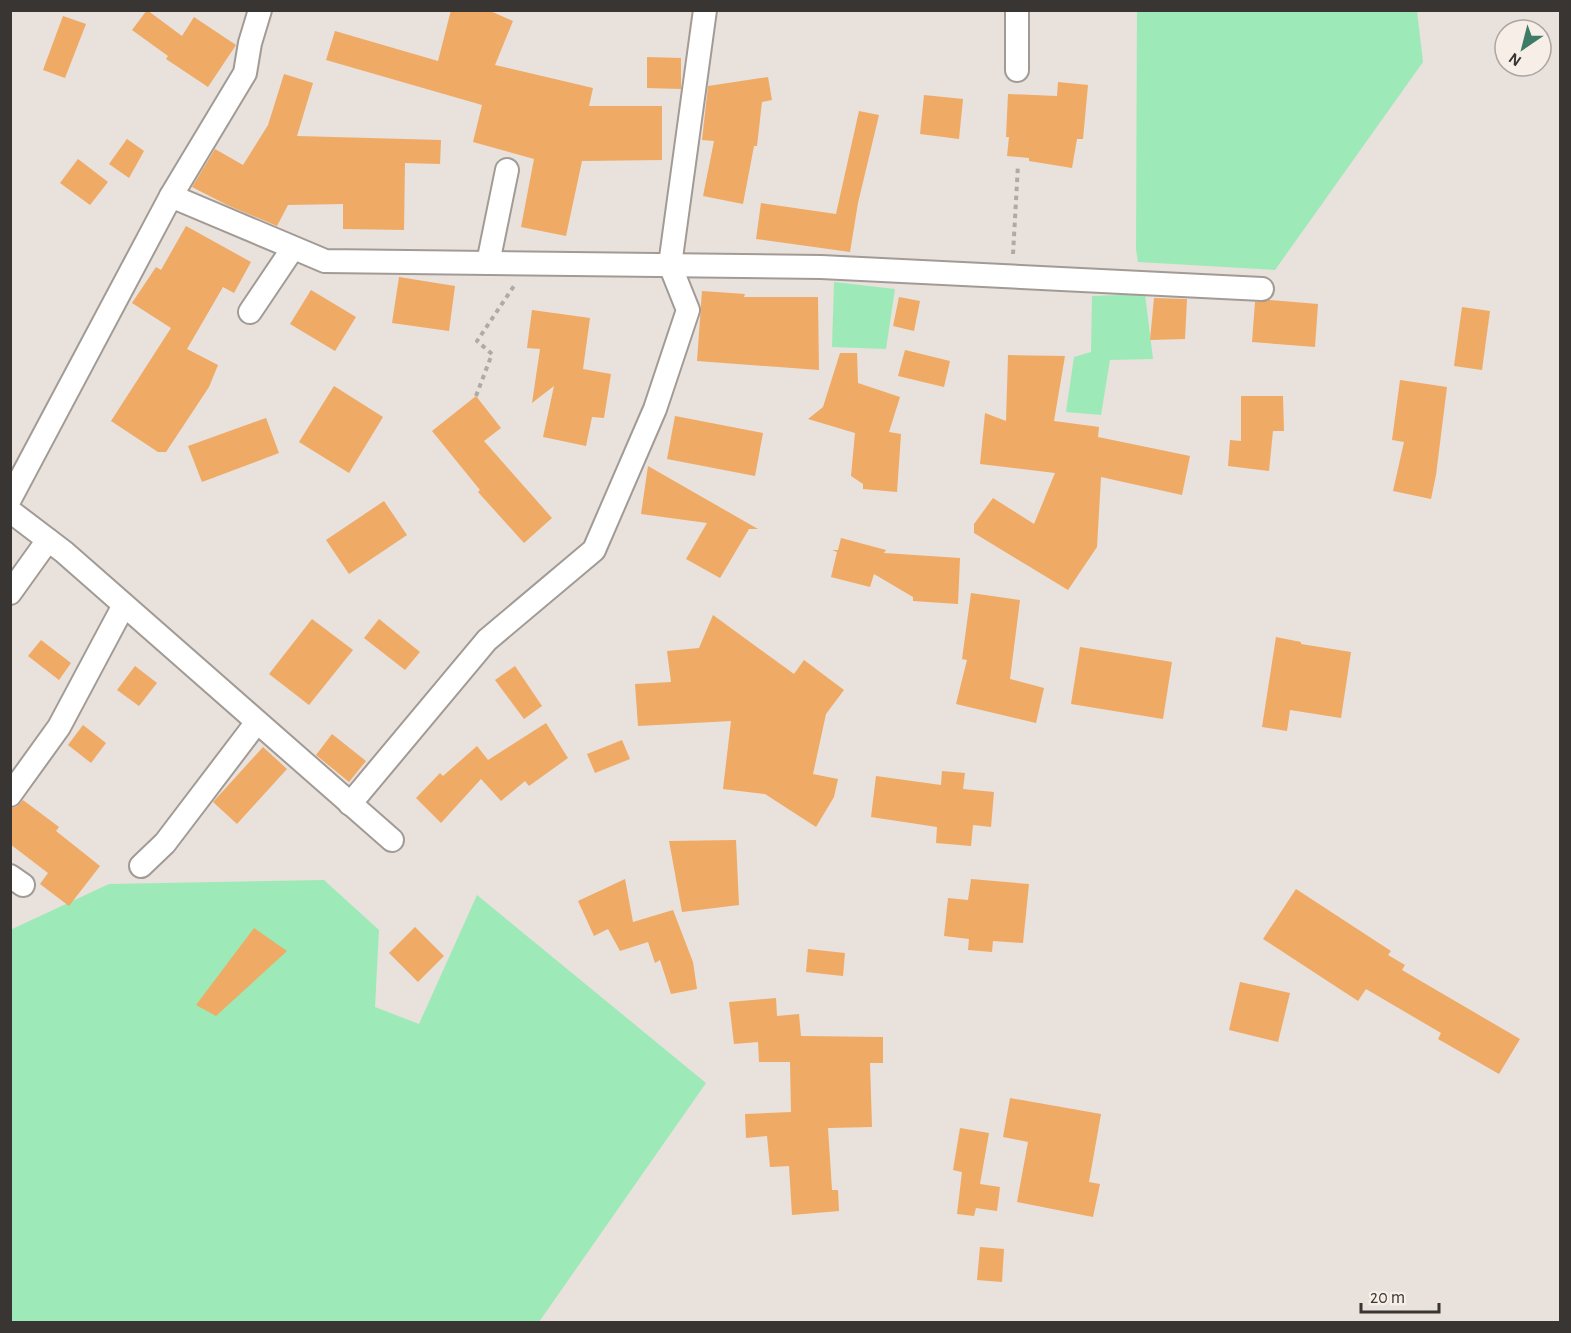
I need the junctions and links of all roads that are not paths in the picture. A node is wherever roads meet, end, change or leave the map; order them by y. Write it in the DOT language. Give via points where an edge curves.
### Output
graph roads {
  1 [pos="260,10"];
  2 [pos="705,10"];
  3 [pos="1017,10"];
  4 [pos="1017,70"];
  5 [pos="507,170"];
  6 [pos="171,196"];
  7 [pos="293,248"];
  8 [pos="488,263"];
  9 [pos="670,265"];
  10 [pos="1262,289"];
  11 [pos="250,312"];
  12 [pos="10,499"];
  13 [pos="10,511"];
  14 [pos="48,540"];
  15 [pos="10,592"];
  16 [pos="124,605"];
  17 [pos="256,722"];
  18 [pos="10,795"];
  19 [pos="350,804"];
  20 [pos="392,840"];
  21 [pos="141,866"];
  1 -- 6 [label="street" via="245,73"];
  2 -- 9 [label="street"];
  3 -- 4 [label="street"];
  5 -- 8 [label="street"];
  6 -- 7 [label="street"];
  6 -- 12 [label="street"];
  7 -- 8 [label="street" via="325,261"];
  7 -- 11 [label="street"];
  8 -- 9 [label="street"];
  9 -- 10 [label="street" via="821,267"];
  9 -- 19 [label="street" via="687,310 655,409 594,550 487,640"];
  13 -- 14 [label="street"];
  14 -- 15 [label="street"];
  14 -- 16 [label="street"];
  16 -- 17 [label="street"];
  16 -- 18 [label="street" via="59,727"];
  17 -- 19 [label="street"];
  17 -- 21 [label="street" via="165,843"];
  19 -- 20 [label="street"];
}
